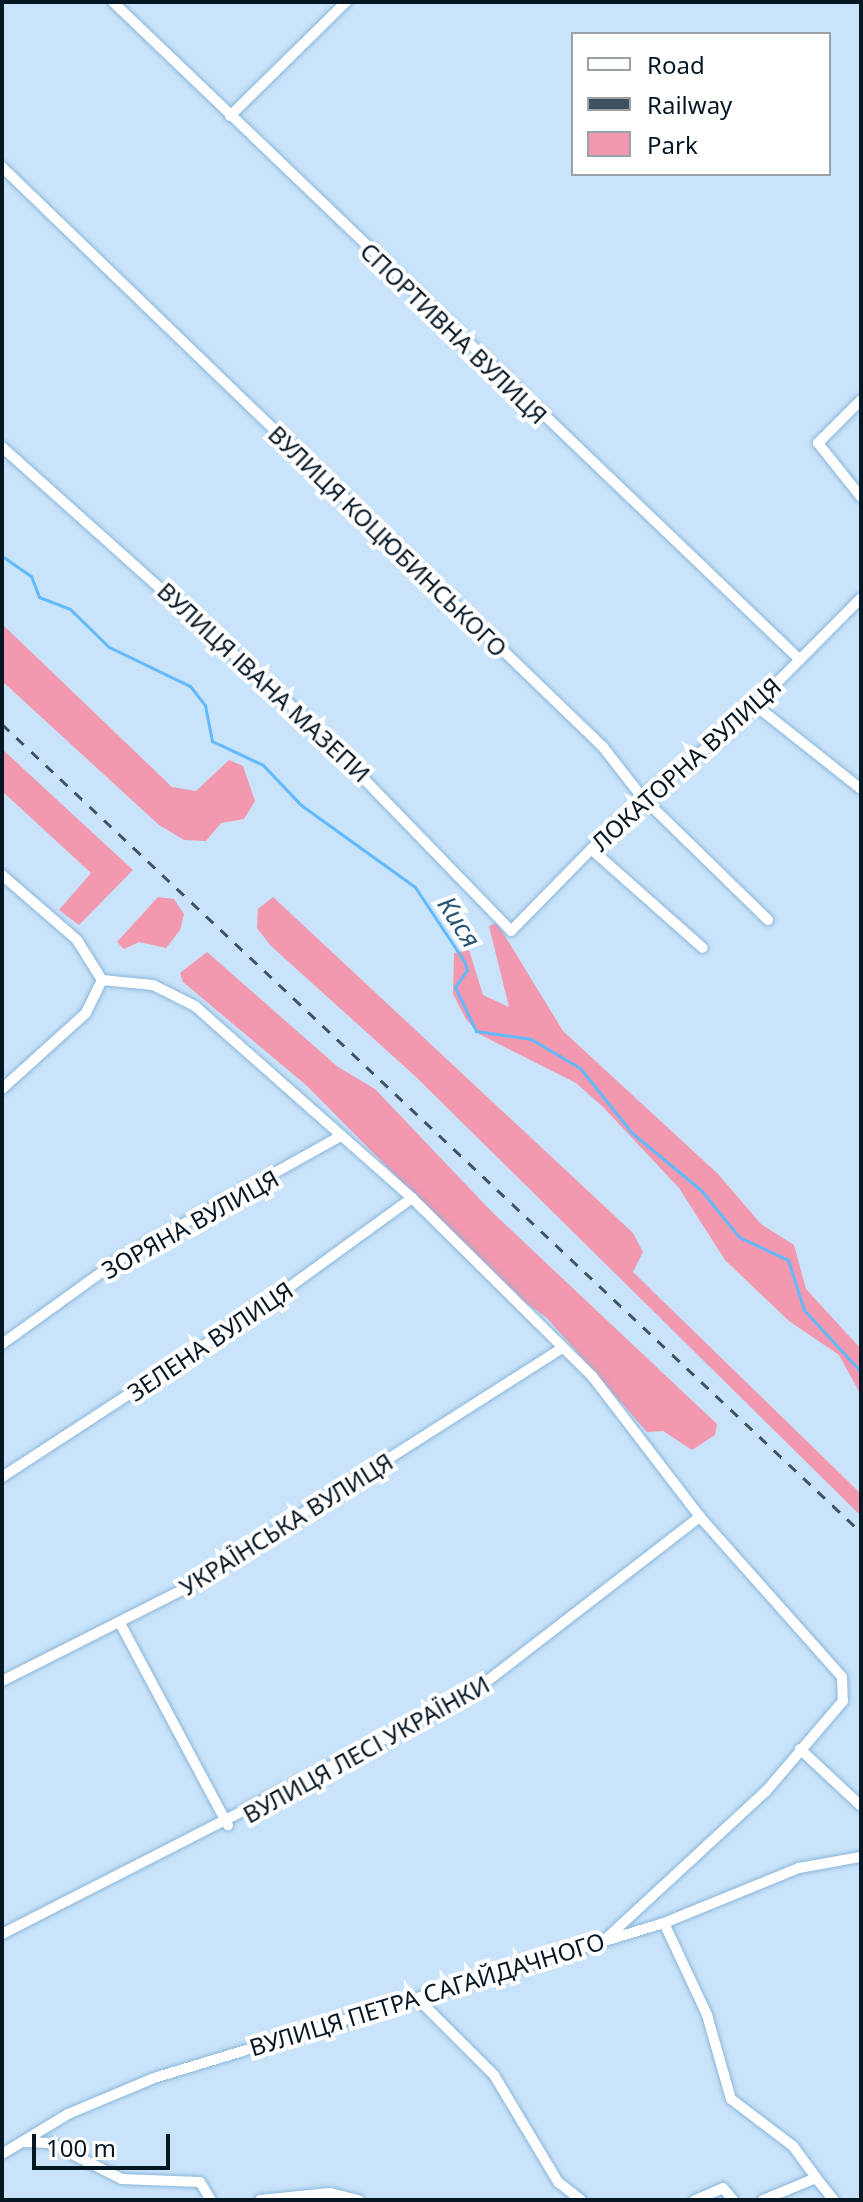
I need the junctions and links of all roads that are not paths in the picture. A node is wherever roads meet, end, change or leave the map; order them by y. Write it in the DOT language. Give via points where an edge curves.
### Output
graph roads {
  1 [pos="113,2"];
  2 [pos="346,2"];
  3 [pos="230,116"];
  4 [pos="2,167"];
  5 [pos="861,400"];
  6 [pos="2,447"];
  7 [pos="861,497"];
  8 [pos="861,598"];
  9 [pos="800,660"];
  10 [pos="755,705"];
  11 [pos="861,789"];
  12 [pos="642,797"];
  13 [pos="591,849"];
  14 [pos="2,875"];
  15 [pos="768,920"];
  16 [pos="511,931"];
  17 [pos="703,948"];
  18 [pos="102,980"];
  19 [pos="2,1089"];
  20 [pos="341,1136"];
  21 [pos="412,1198"];
  22 [pos="2,1344"];
  23 [pos="561,1349"];
  24 [pos="2,1477"];
  25 [pos="700,1517"];
  26 [pos="121,1625"];
  27 [pos="2,1681"];
  28 [pos="800,1749"];
  29 [pos="861,1806"];
  30 [pos="228,1825"];
  31 [pos="861,1857"];
  32 [pos="664,1923"];
  33 [pos="2,1934"];
  34 [pos="608,1937"];
  35 [pos="420,2001"];
  36 [pos="23,2142"];
  37 [pos="2,2154"];
  38 [pos="816,2178"];
  39 [pos="211,2200"];
  40 [pos="260,2200"];
  41 [pos="359,2200"];
  42 [pos="581,2200"];
  43 [pos="695,2200"];
  44 [pos="733,2200"];
  45 [pos="763,2200"];
  46 [pos="834,2200"];
  1 -- 3 [label="street, СПОРТИВНА ВУЛИЦЯ"];
  2 -- 3 [label="street"];
  3 -- 9 [label="street, СПОРТИВНА ВУЛИЦЯ"];
  4 -- 12 [label="street, ВУЛИЦЯ КОЦЮБИНСЬКОГО" via="603,747"];
  5 -- 7 [label="street" via="818,447"];
  6 -- 16 [label="street, ВУЛИЦЯ ІВАНА МАЗЕПИ" via="311,724"];
  8 -- 9 [label="street, ЛОКАТОРНА ВУЛИЦЯ"];
  9 -- 10 [label="street, ЛОКАТОРНА ВУЛИЦЯ"];
  10 -- 11 [label="street"];
  10 -- 12 [label="street, ЛОКАТОРНА ВУЛИЦЯ"];
  12 -- 13 [label="street, ЛОКАТОРНА ВУЛИЦЯ"];
  12 -- 15 [label="street, ВУЛИЦЯ КОЦЮБИНСЬКОГО"];
  13 -- 16 [label="street, ЛОКАТОРНА ВУЛИЦЯ"];
  13 -- 17 [label="street"];
  14 -- 18 [label="street" via="77,940"];
  18 -- 19 [label="street" via="86,1013"];
  18 -- 20 [label="street" via="153,985 191,1003"];
  20 -- 21 [label="street"];
  20 -- 22 [label="street, ЗОРЯНА ВУЛИЦЯ" via="117,1261"];
  21 -- 23 [label="street" via="507,1297 543,1323"];
  21 -- 24 [label="street, ЗЕЛЕНА ВУЛИЦЯ" via="255,1312"];
  23 -- 25 [label="street" via="640,1431"];
  23 -- 26 [label="street, УКРАЇНСЬКА ВУЛИЦЯ"];
  25 -- 28 [label="street" via="842,1677 843,1701"];
  25 -- 30 [label="street, ВУЛИЦЯ ЛЕСІ УКРАЇНКИ" via="478,1690"];
  26 -- 27 [label="street, УКРАЇНСЬКА ВУЛИЦЯ"];
  26 -- 30 [label="street"];
  28 -- 29 [label="street"];
  28 -- 34 [label="street" via="766,1791"];
  30 -- 33 [label="street, ВУЛИЦЯ ЛЕСІ УКРАЇНКИ"];
  31 -- 32 [label="street, ВУЛИЦЯ ПЕТРА САГАЙДАЧНОГО" via="799,1868"];
  32 -- 34 [label="street, ВУЛИЦЯ ПЕТРА САГАЙДАЧНОГО"];
  32 -- 38 [label="street" via="709,2020 731,2099 793,2146"];
  34 -- 35 [label="street, ВУЛИЦЯ ПЕТРА САГАЙДАЧНОГО"];
  35 -- 36 [label="street, ВУЛИЦЯ ПЕТРА САГАЙДАЧНОГО" via="154,2078 68,2114"];
  35 -- 42 [label="street" via="494,2075 560,2185"];
  36 -- 37 [label="street, ВУЛИЦЯ ПЕТРА САГАЙДАЧНОГО"];
  36 -- 39 [label="street" via="50,2143 122,2179 200,2182"];
  38 -- 45 [label="street"];
  38 -- 46 [label="street"];
  40 -- 41 [label="street" via="330,2193"];
  43 -- 44 [label="street" via="724,2188"];
}
